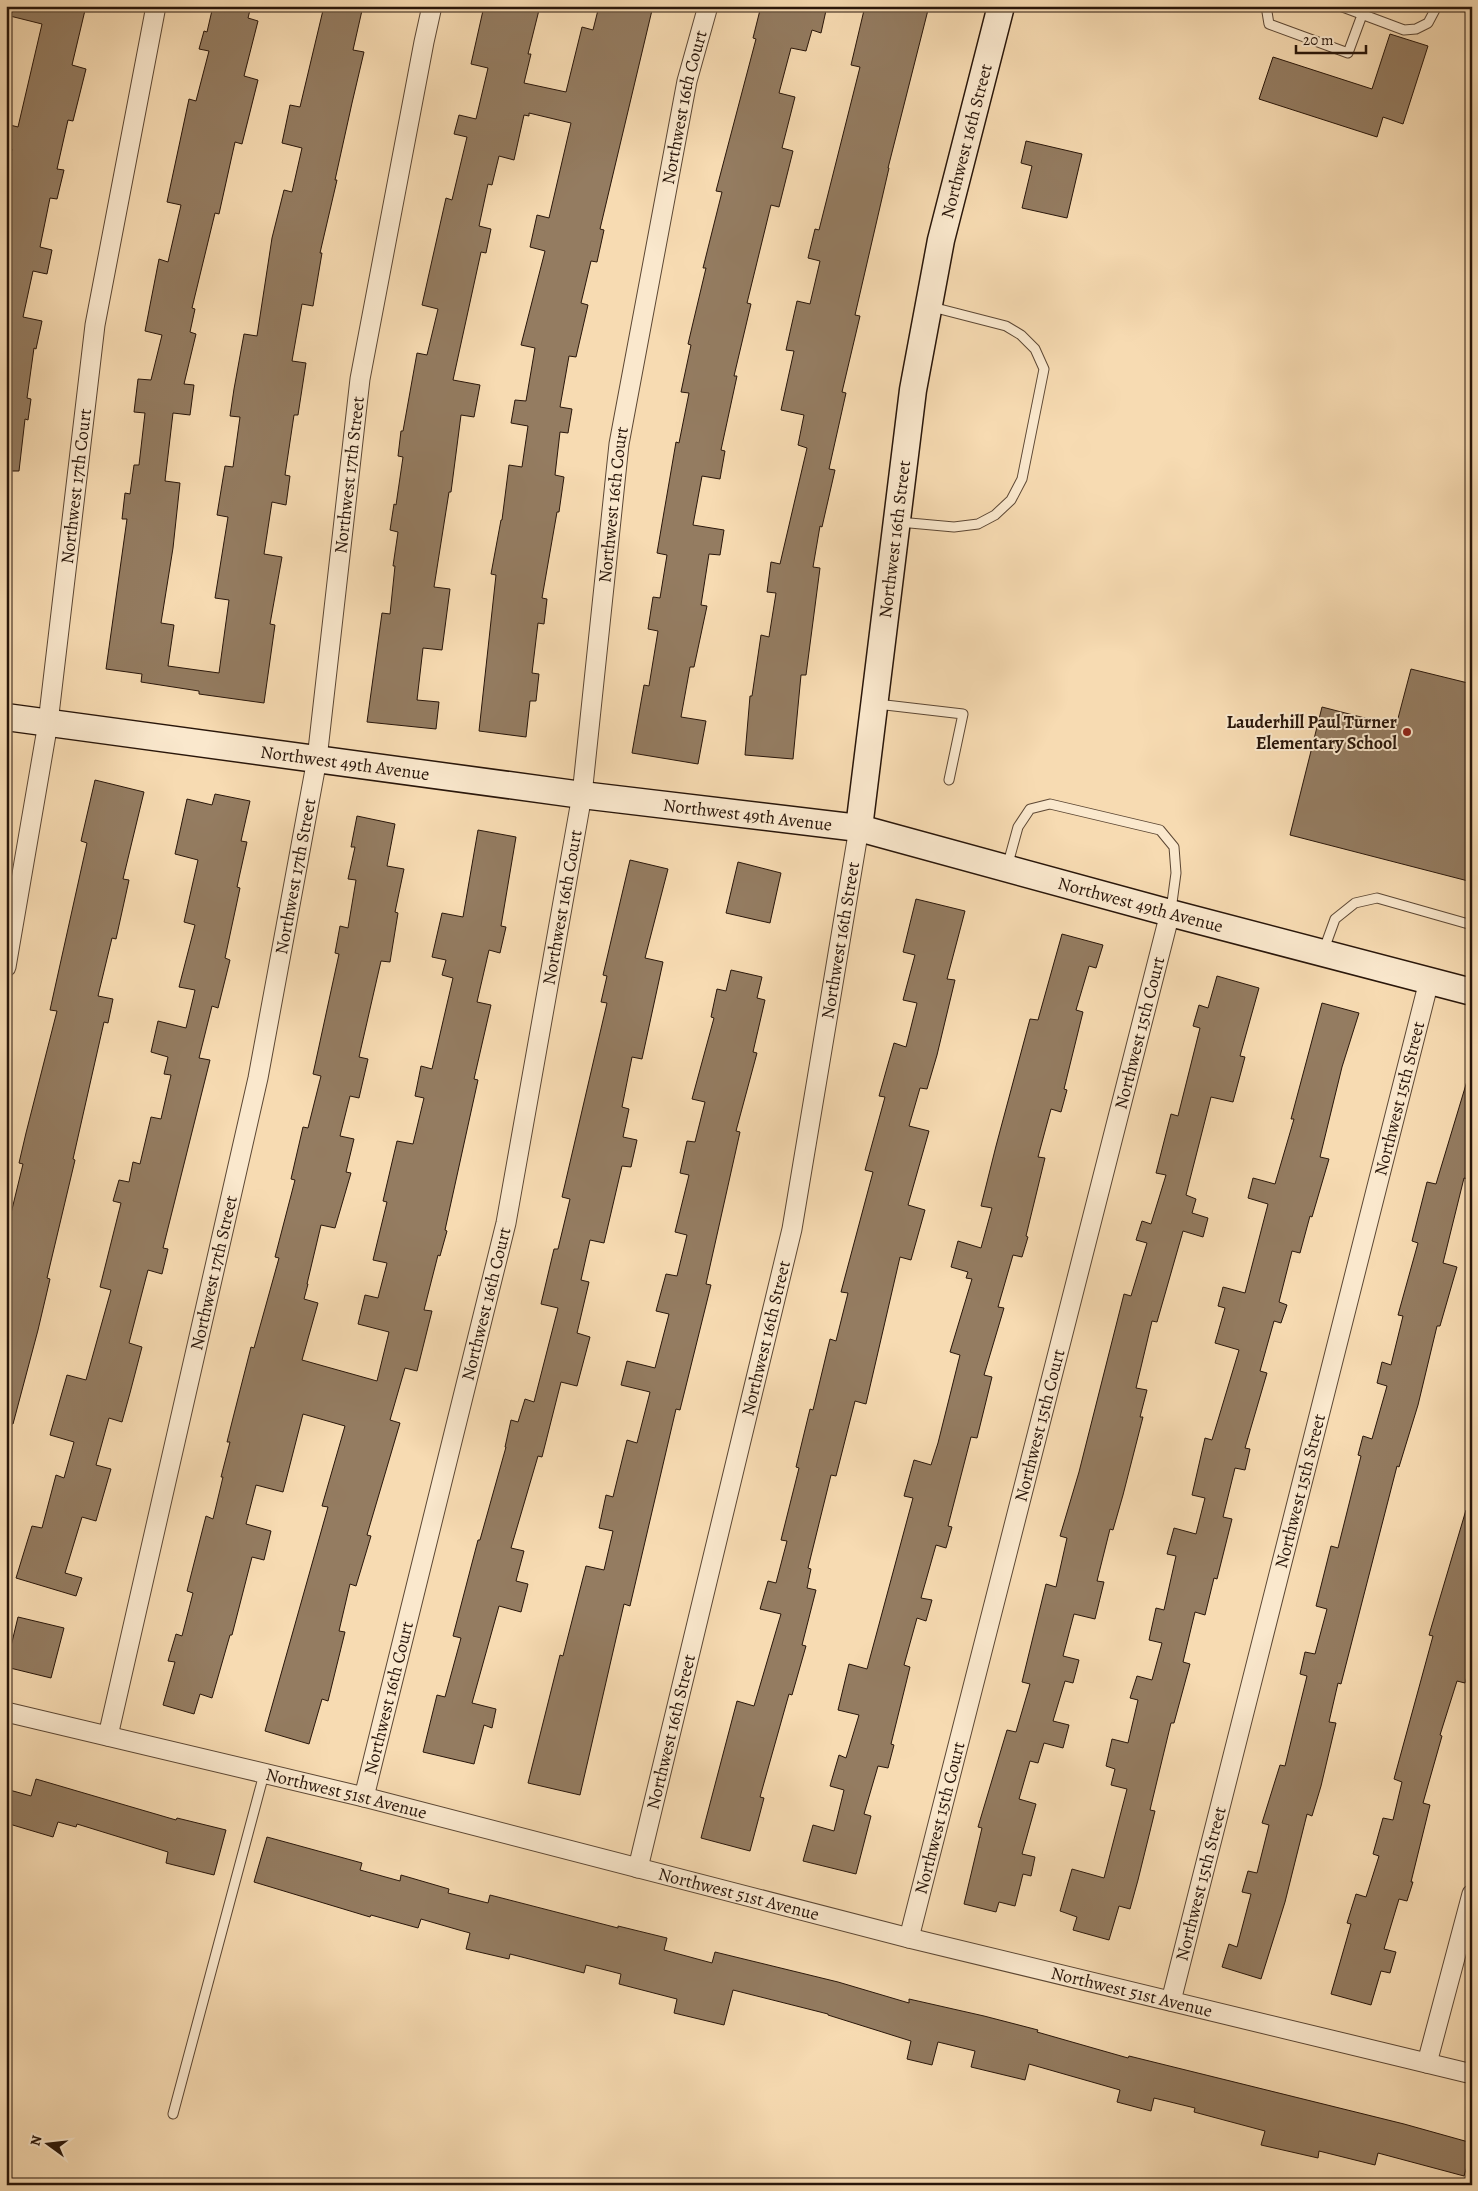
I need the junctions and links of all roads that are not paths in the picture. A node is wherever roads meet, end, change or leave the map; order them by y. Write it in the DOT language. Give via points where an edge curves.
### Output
graph roads {
  1 [pos="156,6"];
  2 [pos="432,6"];
  3 [pos="708,6"];
  4 [pos="1001,6"];
  5 [pos="1266,6"];
  6 [pos="1340,6"];
  7 [pos="1437,6"];
  8 [pos="1362,15"];
  9 [pos="928,307"];
  10 [pos="896,522"];
  11 [pos="874,703"];
  12 [pos="6,717"];
  13 [pos="48,723"];
  14 [pos="317,759"];
  15 [pos="949,780"];
  16 [pos="582,795"];
  17 [pos="859,828"];
  18 [pos="1007,868"];
  19 [pos="1170,913"];
  20 [pos="1472,925"];
  21 [pos="1323,953"];
  22 [pos="6,967"];
  23 [pos="1429,980"];
  24 [pos="1472,992"];
  25 [pos="6,1712"];
  26 [pos="108,1736"];
  27 [pos="264,1774"];
  28 [pos="364,1797"];
  29 [pos="638,1868"];
  30 [pos="1472,1894"];
  31 [pos="910,1938"];
  32 [pos="1171,2001"];
  33 [pos="1427,2064"];
  34 [pos="1472,2074"];
  35 [pos="173,2114"];
  1 -- 13 [label="street, Northwest 17th Court" via="95,325"];
  2 -- 14 [label="street, Northwest 17th Street" via="360,379"];
  3 -- 16 [label="street, Northwest 16th Court" via="687,81 619,444"];
  4 -- 9 [label="street, Northwest 16th Street" via="941,240"];
  5 -- 8 [label="lane" via="1269,24 1348,52"];
  6 -- 8 [label="lane"];
  7 -- 8 [label="lane" via="1428,23 1416,29 1404,30"];
  9 -- 10 [label="street, Northwest 16th Street" via="913,390"];
  9 -- 10 [label="lane" via="1006,326 1035,349 1044,369 1022,479 1011,500 995,515 978,524 954,527"];
  10 -- 11 [label="street, Northwest 16th Street"];
  11 -- 15 [label="lane" via="963,714"];
  11 -- 17 [label="street, Northwest 16th Street"];
  12 -- 13 [label="street, Northwest 49th Avenue"];
  13 -- 14 [label="street, Northwest 49th Avenue"];
  13 -- 22 [label="street, Northwest 17th Court"];
  14 -- 16 [label="street, Northwest 49th Avenue"];
  14 -- 26 [label="street, Northwest 17th Street" via="258,1078"];
  16 -- 17 [label="street, Northwest 49th Avenue"];
  16 -- 28 [label="street, Northwest 16th Court" via="506,1223"];
  17 -- 18 [label="street, Northwest 49th Avenue"];
  17 -- 29 [label="street, Northwest 16th Street" via="792,1229"];
  18 -- 19 [label="street, Northwest 49th Avenue"];
  18 -- 19 [label="lane" via="1018,827 1030,809 1050,804 1160,830 1174,847 1176,873"];
  19 -- 21 [label="street, Northwest 49th Avenue"];
  19 -- 31 [label="street, Northwest 15th Court"];
  20 -- 21 [label="lane" via="1377,898 1355,903 1335,919"];
  21 -- 23 [label="street, Northwest 49th Avenue"];
  23 -- 24 [label="street, Northwest 49th Avenue"];
  23 -- 32 [label="street, Northwest 15th Street"];
  25 -- 26 [label="street, Northwest 51st Avenue"];
  26 -- 27 [label="street, Northwest 51st Avenue"];
  27 -- 28 [label="street, Northwest 51st Avenue"];
  27 -- 35 [label="lane"];
  28 -- 29 [label="street, Northwest 51st Avenue"];
  29 -- 31 [label="street, Northwest 51st Avenue"];
  30 -- 33 [label="street"];
  31 -- 32 [label="street, Northwest 51st Avenue"];
  32 -- 33 [label="street, Northwest 51st Avenue"];
  33 -- 34 [label="street, Northwest 51st Avenue"];
}
